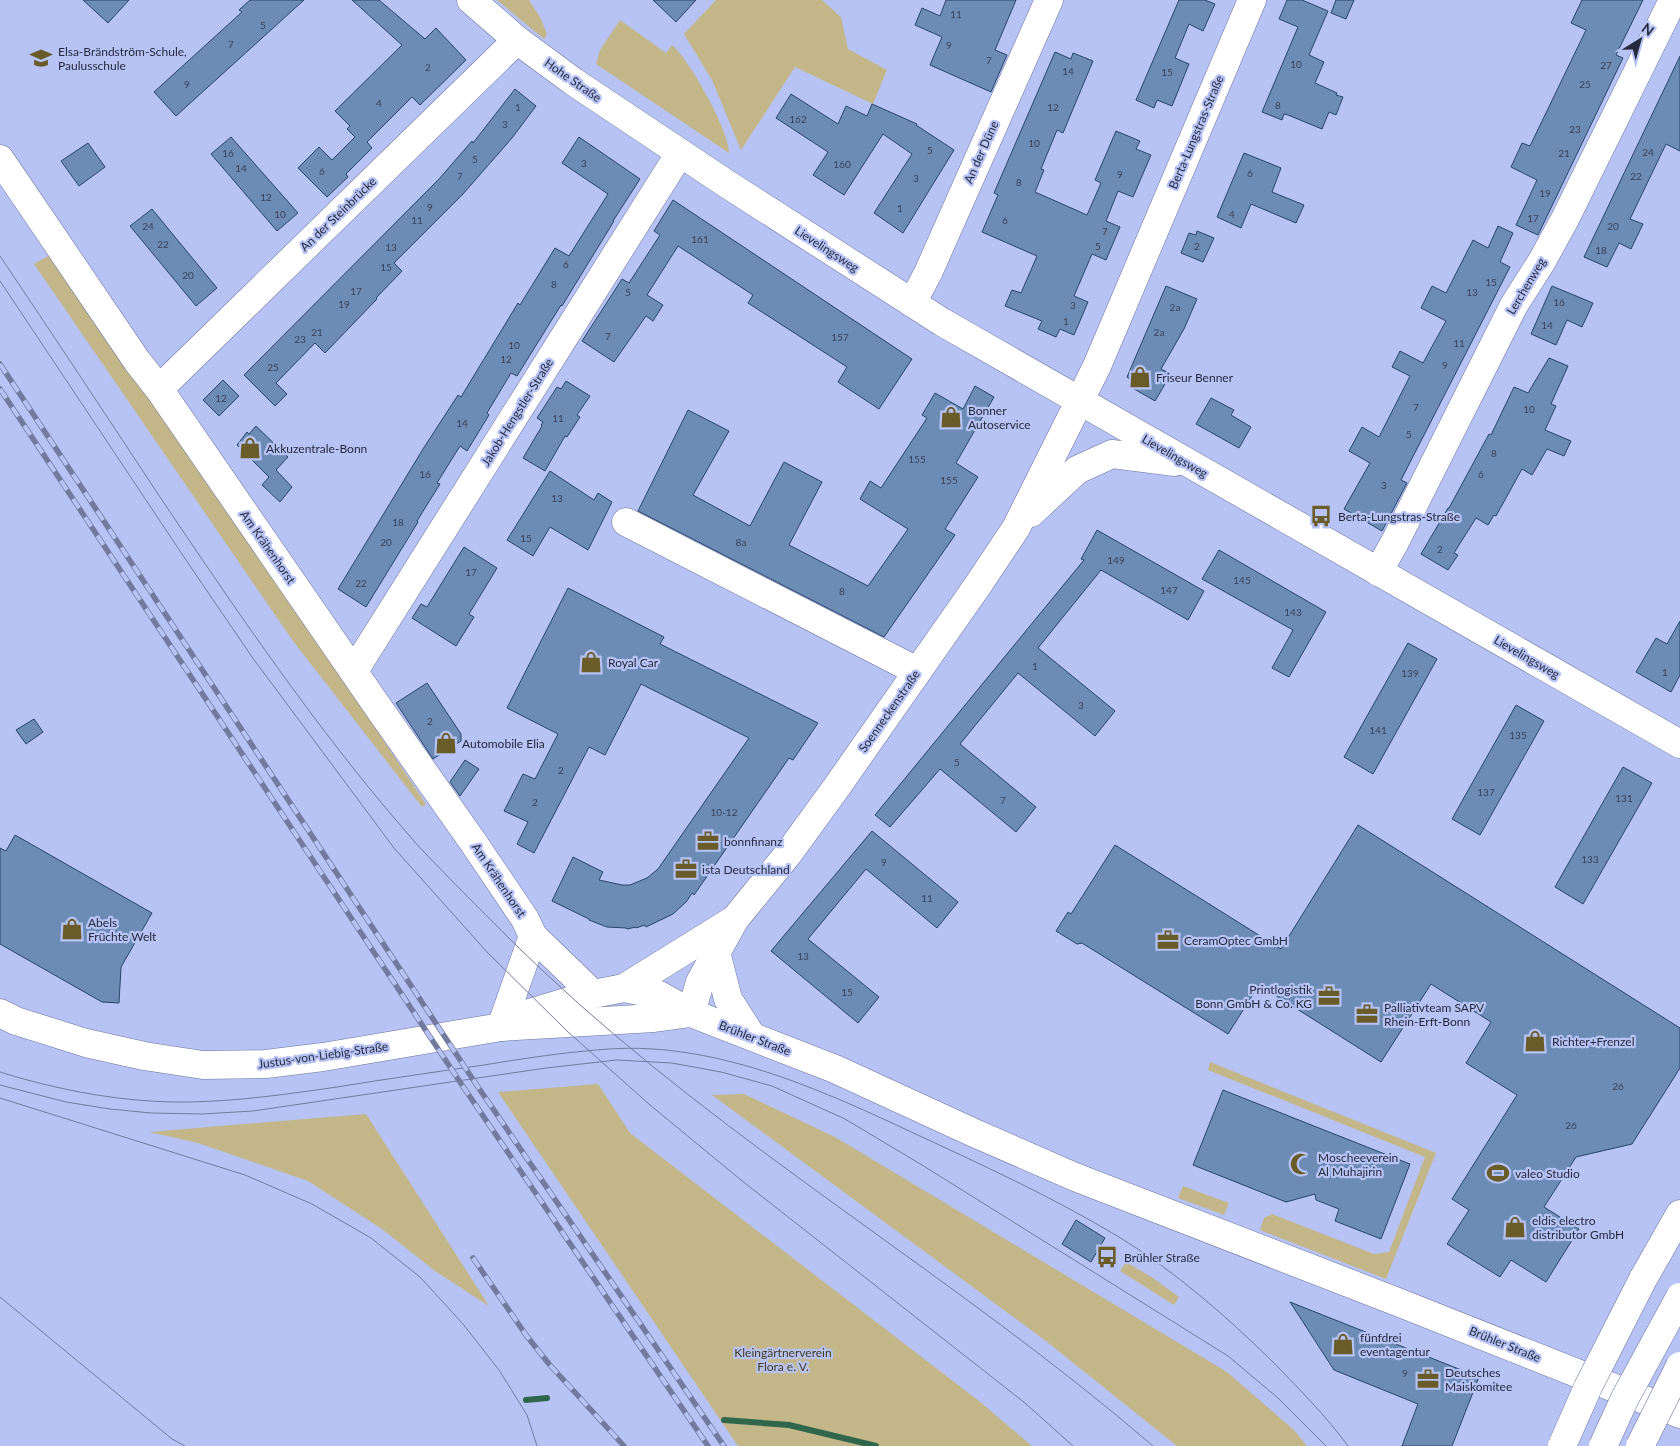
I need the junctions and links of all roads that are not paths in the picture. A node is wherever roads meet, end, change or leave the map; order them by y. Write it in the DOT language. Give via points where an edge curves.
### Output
graph roads {
  1 [pos="471,0"];
  2 [pos="1049,0"];
  3 [pos="1252,0"];
  4 [pos="1673,0"];
  5 [pos="517,40"];
  6 [pos="680,153"];
  7 [pos="0,159"];
  8 [pos="912,303"];
  9 [pos="158,388"];
  10 [pos="1080,402"];
  11 [pos="1191,465"];
  12 [pos="626,522"];
  13 [pos="1016,528"];
  14 [pos="1378,572"];
  15 [pos="354,671"];
  16 [pos="917,671"];
  17 [pos="1676,733"];
  18 [pos="735,919"];
  19 [pos="533,936"];
  20 [pos="716,952"];
  21 [pos="624,988"];
  22 [pos="593,994"];
  23 [pos="0,1013"];
  24 [pos="691,1013"];
  25 [pos="501,1027"];
  26 [pos="751,1035"];
  27 [pos="1680,1214"];
  28 [pos="1680,1297"];
  29 [pos="1680,1366"];
  30 [pos="1680,1414"];
  31 [pos="1562,1446"];
  32 [pos="1603,1446"];
  33 [pos="1640,1446"];
  1 -- 5 [label="main road, Hohe Straße"];
  2 -- 8 [label="main road, An der Düne"];
  3 -- 10 [label="main road, Berta-Lungstras-Straße"];
  4 -- 14 [label="main road, Lerchenweg" via="1564,219 1514,305"];
  5 -- 6 [label="main road, Hohe Straße"];
  5 -- 9 [label="main road, An der Steinbrücke"];
  6 -- 8 [label="main road, Lievelingsweg"];
  6 -- 15 [label="main road, Jakob-Hengstler-Straße"];
  7 -- 9 [label="main road, Am Krähenhorst"];
  8 -- 10 [label="main road, Lievelingsweg"];
  9 -- 15 [label="main road, Am Krähenhorst"];
  10 -- 11 [label="main road, Lievelingsweg"];
  10 -- 13 [label="main road, Soenneckenstraße"];
  11 -- 13 [label="main road" via="1112,454 1076,470"];
  11 -- 14 [label="main road, Lievelingsweg"];
  12 -- 16 [label="main road"];
  13 -- 16 [label="main road, Soenneckenstraße"];
  14 -- 17 [label="main road, Lievelingsweg"];
  15 -- 19 [label="main road, Am Krähenhorst" via="473,842"];
  16 -- 18 [label="main road, Soenneckenstraße" via="788,854"];
  18 -- 20 [label="main road, Soenneckenstraße"];
  18 -- 21 [label="main road"];
  19 -- 22 [label="main road, Am Krähenhorst"];
  19 -- 25 [label="main road"];
  20 -- 24 [label="main road, Soenneckenstraße" via="700,982"];
  20 -- 26 [label="main road" via="728,998"];
  21 -- 22 [label="main road, Justus-von-Liebig-Straße"];
  21 -- 24 [label="main road, Justus-von-Liebig-Straße" via="659,996"];
  22 -- 25 [label="main road, Justus-von-Liebig-Straße" via="530,1013"];
  23 -- 25 [label="main road, Justus-von-Liebig-Straße" via="86,1044 203,1065 266,1064 323,1057"];
  24 -- 25 [label="main road, Justus-von-Liebig-Straße"];
  24 -- 26 [label="main road, Brühler Straße"];
  26 -- 30 [label="main road, Brühler Straße" via="835,1068 1075,1176"];
  27 -- 31 [label="main road, bridge" via="1588,1387"];
  28 -- 32 [label="main road, bridge"];
  29 -- 33 [label="main road, bridge"];
}
